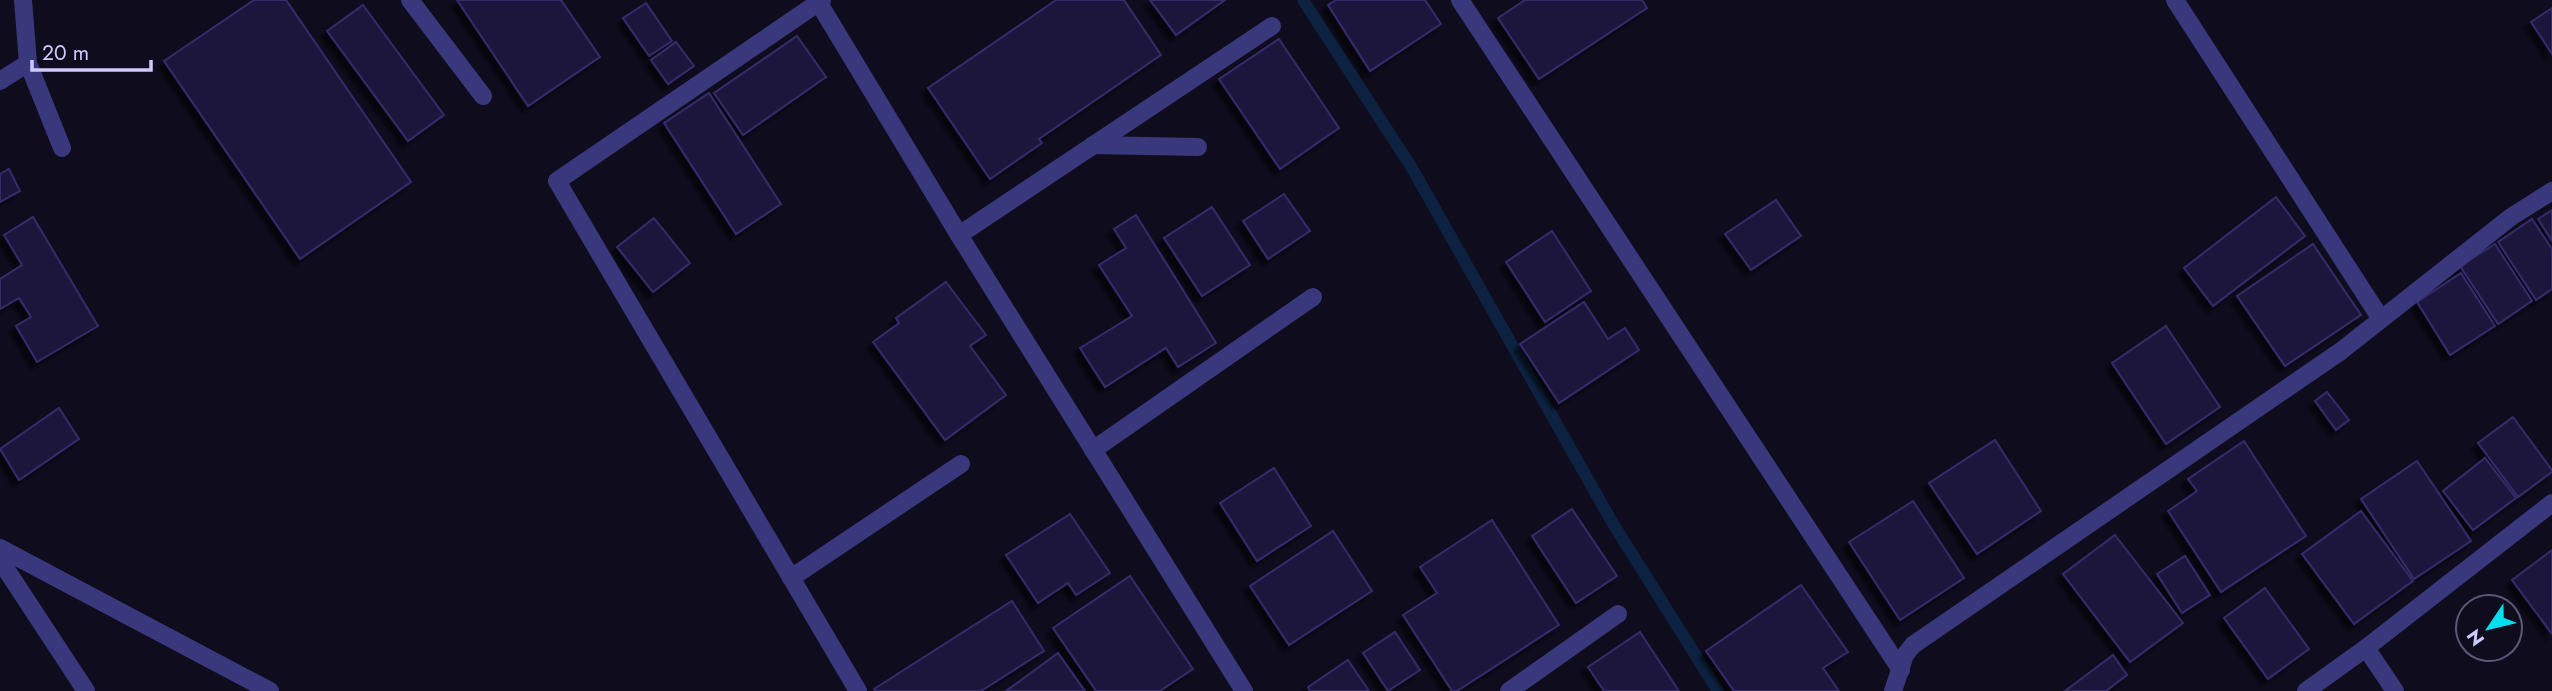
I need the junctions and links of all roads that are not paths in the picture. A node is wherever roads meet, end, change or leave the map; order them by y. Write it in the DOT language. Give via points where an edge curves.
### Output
graph roads {
  1 [pos="23,0"];
  2 [pos="410,0"];
  3 [pos="2175,0"];
  4 [pos="819,1"];
  5 [pos="1464,2"];
  6 [pos="1272,26"];
  7 [pos="29,63"];
  8 [pos="0,80"];
  9 [pos="483,96"];
  10 [pos="1093,145"];
  11 [pos="1198,147"];
  12 [pos="62,148"];
  13 [pos="2552,191"];
  14 [pos="959,235"];
  15 [pos="1313,297"];
  16 [pos="2381,319"];
  17 [pos="1093,450"];
  18 [pos="961,464"];
  19 [pos="2552,503"];
  20 [pos="0,548"];
  21 [pos="0,559"];
  22 [pos="791,578"];
  23 [pos="1618,614"];
  24 [pos="2366,648"];
  25 [pos="1901,670"];
  26 [pos="86,691"];
  27 [pos="270,691"];
  28 [pos="858,691"];
  29 [pos="1244,691"];
  30 [pos="1509,691"];
  31 [pos="1893,691"];
  32 [pos="2306,691"];
  33 [pos="2395,691"];
  1 -- 7 [label="street"];
  2 -- 9 [label="street"];
  3 -- 16 [label="street"];
  4 -- 14 [label="street"];
  4 -- 22 [label="street" via="557,181"];
  5 -- 25 [label="street"];
  6 -- 10 [label="street"];
  7 -- 8 [label="street"];
  7 -- 12 [label="street"];
  10 -- 11 [label="street"];
  10 -- 14 [label="street"];
  13 -- 16 [label="street" via="2511,217"];
  14 -- 17 [label="street"];
  15 -- 17 [label="street"];
  16 -- 25 [label="street" via="1913,645"];
  17 -- 29 [label="street"];
  18 -- 22 [label="street"];
  19 -- 24 [label="street"];
  20 -- 27 [label="street"];
  21 -- 26 [label="street"];
  22 -- 28 [label="street"];
  23 -- 30 [label="street"];
  24 -- 32 [label="street"];
  24 -- 33 [label="street"];
  25 -- 31 [label="street"];
}
